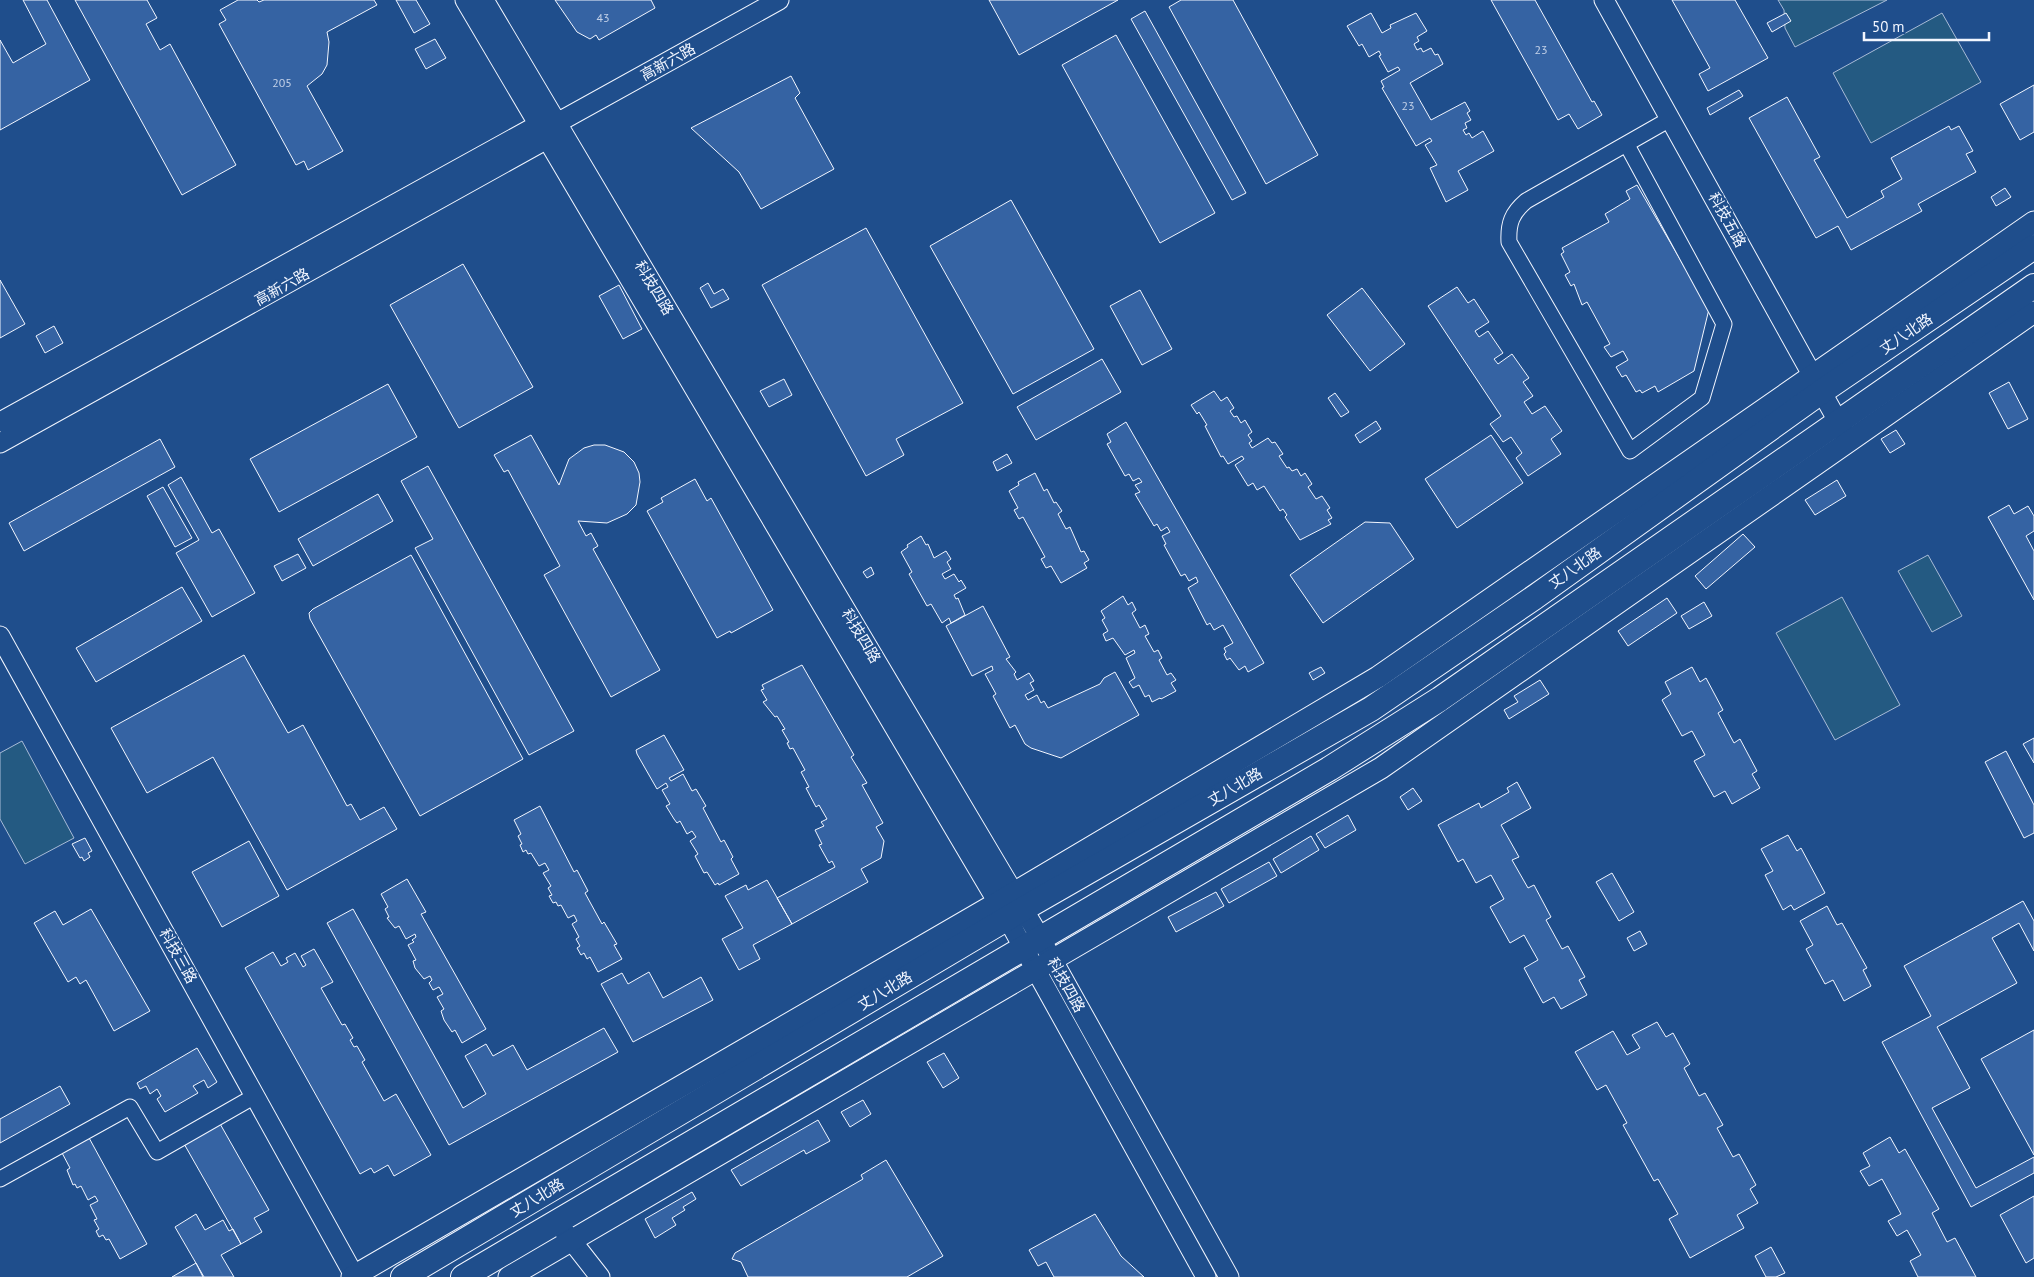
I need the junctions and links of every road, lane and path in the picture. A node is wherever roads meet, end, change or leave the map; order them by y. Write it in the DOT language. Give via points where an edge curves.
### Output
graph roads {
  1 [pos="465,0"];
  2 [pos="484,0"];
  3 [pos="779,0"];
  4 [pos="1604,0"];
  5 [pos="1670,119"];
  6 [pos="557,123"];
  7 [pos="542,132"];
  8 [pos="1627,145"];
  9 [pos="2034,222"];
  10 [pos="2034,247"];
  11 [pos="2034,286"];
  12 [pos="2034,312"];
  13 [pos="1817,384"];
  14 [pos="0,422"];
  15 [pos="1843,431"];
  16 [pos="0,443"];
  17 [pos="0,636"];
  18 [pos="1010,906"];
  19 [pos="1032,944"];
  20 [pos="1044,966"];
  21 [pos="255,1096"];
  22 [pos="0,1179"];
  23 [pos="557,1222"];
  24 [pos="572,1240"];
  25 [pos="354,1277"];
  26 [pos="403,1277"];
  27 [pos="463,1277"];
  28 [pos="509,1277"];
  29 [pos="600,1277"];
  30 [pos="1206,1277"];
  31 [pos="1229,1277"];
  1 -- 7 [label="street, 科技四路"];
  2 -- 6 [label="street, 科技四路"];
  3 -- 6 [label="street, 高新六路"];
  4 -- 5 [label="street, 科技五路"];
  5 -- 8 [label="street"];
  5 -- 13 [label="street, 科技五路"];
  6 -- 7 [label="street, 高新六路"];
  6 -- 18 [label="street, 科技四路"];
  7 -- 14 [label="street, 高新六路"];
  7 -- 16 [label="street, 高新六路"];
  7 -- 18 [label="street, 科技四路"];
  8 -- 8 [label="street" via="1526,200 1515,210 1508,226 1510,242 1630,450 1702,398 1724,324"];
  9 -- 13 [label="main road"];
  10 -- 13 [label="main road, 丈八北路"];
  11 -- 15 [label="main road, 丈八北路"];
  12 -- 15 [label="main road"];
  13 -- 15 [label="street, 科技五路"];
  13 -- 18 [label="main road, 丈八北路" via="1535,597 1371,709"];
  15 -- 19 [label="main road, 丈八北路" via="1440,699 1329,769"];
  15 -- 20 [label="main road" via="1382,768"];
  17 -- 21 [label="street, 科技三路"];
  18 -- 19 [label="street, 科技四路"];
  18 -- 25 [label="main road"];
  18 -- 26 [label="main road, 丈八北路"];
  19 -- 20 [label="street, 科技四路"];
  19 -- 23 [label="main road, 丈八北路"];
  20 -- 24 [label="main road"];
  20 -- 30 [label="street, 科技四路"];
  20 -- 31 [label="street, 科技四路"];
  21 -- 22 [label="street" via="157,1152 130,1107"];
  21 -- 25 [label="street, 科技三路"];
  23 -- 24 [label="street"];
  23 -- 27 [label="main road, 丈八北路"];
  24 -- 28 [label="main road"];
  24 -- 29 [label="street"];
}
